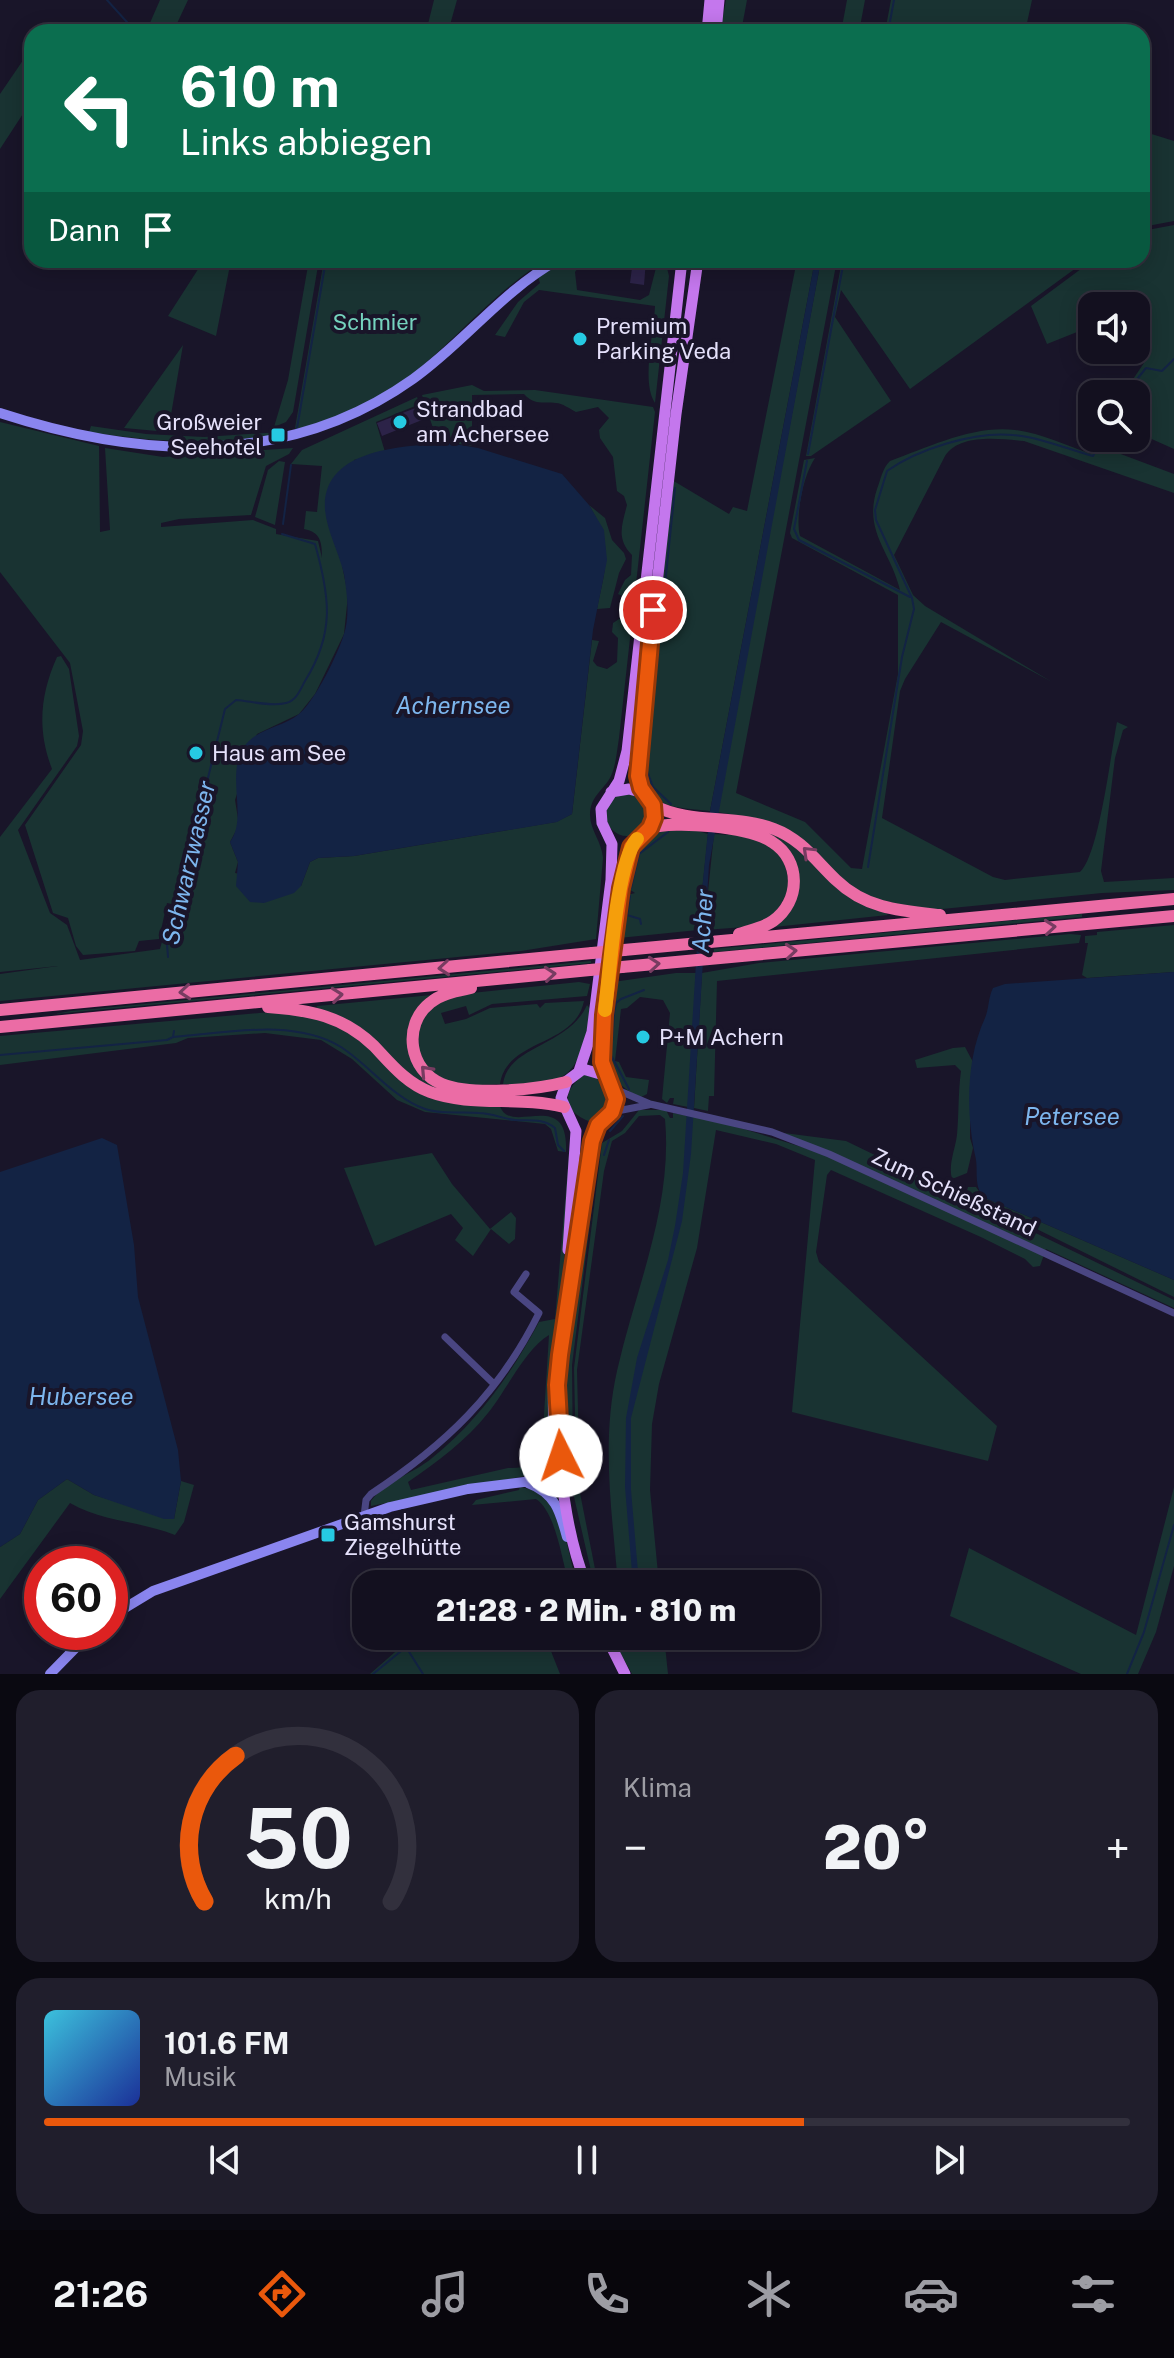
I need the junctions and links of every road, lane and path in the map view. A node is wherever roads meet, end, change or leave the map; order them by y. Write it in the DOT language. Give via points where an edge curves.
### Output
graph roads {
  1 [pos="710,0"];
  2 [pos="719,0"];
  3 [pos="708,24"];
  4 [pos="717,24"];
  5 [pos="546,268"];
  6 [pos="681,268"];
  7 [pos="697,268"];
  8 [pos="0,413"];
  9 [pos="611,792"];
  10 [pos="644,793"];
  11 [pos="653,805"];
  12 [pos="700,822"];
  13 [pos="725,825"];
  14 [pos="650,828"];
  15 [pos="608,833"];
  16 [pos="636,840"];
  17 [pos="1174,899"];
  18 [pos="1174,916"];
  19 [pos="967,917"];
  20 [pos="712,942"];
  21 [pos="511,978"];
  22 [pos="232,1005"];
  23 [pos="0,1010"];
  24 [pos="0,1027"];
  25 [pos="579,1071"];
  26 [pos="607,1076"];
  27 [pos="566,1082"];
  28 [pos="615,1089"];
  29 [pos="501,1094"];
  30 [pos="650,1104"];
  31 [pos="564,1107"];
  32 [pos="612,1112"];
  33 [pos="573,1120"];
  34 [pos="600,1122"];
  35 [pos="526,1274"];
  36 [pos="566,1295"];
  37 [pos="1174,1313"];
  38 [pos="445,1337"];
  39 [pos="560,1355"];
  40 [pos="494,1384"];
  41 [pos="563,1477"];
  42 [pos="526,1482"];
  43 [pos="364,1516"];
  44 [pos="579,1570"];
  45 [pos="582,1570"];
  46 [pos="128,1606"];
  47 [pos="73,1650"];
  48 [pos="613,1650"];
  49 [pos="50,1674"];
  50 [pos="625,1674"];
  1 -- 3 [label="main road"];
  2 -- 4 [label="main road"];
  5 -- 8 [label="street" via="510,291 414,378 376,404 287,438 225,447 164,446 103,438"];
  6 -- 9 [label="main road" via="628,741 621,775"];
  7 -- 10 [label="main road" via="647,667 638,771"];
  9 -- 10 [label="main road"];
  9 -- 15 [label="main road" via="600,812"];
  10 -- 11 [label="main road"];
  11 -- 12 [label="highway"];
  11 -- 14 [label="main road"];
  12 -- 13 [label="highway"];
  12 -- 14 [label="highway"];
  19 -- 13 [label="highway, one-way" via="877,906 845,888 788,835 766,826"];
  13 -- 20 [label="highway" via="776,844 790,863 794,882 787,906 773,921"];
  14 -- 16 [label="main road"];
  15 -- 16 [label="main road"];
  15 -- 25 [label="main road" via="610,893 592,1032"];
  16 -- 26 [label="main road" via="621,888 604,1015 602,1062"];
  17 -- 19 [label="highway"];
  21 -- 18 [label="highway, one-way, bridge"];
  19 -- 20 [label="highway"];
  20 -- 23 [label="highway, one-way, bridge"];
  22 -- 21 [label="highway, one-way"];
  29 -- 21 [label="highway, one-way" via="457,1088 430,1077 414,1053 413,1031 419,1014 438,998"];
  22 -- 24 [label="highway"];
  22 -- 29 [label="highway" via="326,1015 358,1033 418,1087 451,1098"];
  25 -- 26 [label="main road"];
  25 -- 27 [label="main road"];
  26 -- 28 [label="main road"];
  27 -- 29 [label="highway"];
  27 -- 31 [label="main road"];
  28 -- 30 [label="street"];
  28 -- 32 [label="main road"];
  29 -- 31 [label="highway"];
  30 -- 32 [label="street"];
  30 -- 37 [label="street, Zum Schießstand" via="772,1132 829,1154"];
  31 -- 33 [label="main road"];
  32 -- 34 [label="main road"];
  33 -- 34 [label="main road"];
  33 -- 36 [label="main road" via="576,1150"];
  34 -- 36 [label="main road" via="589,1152"];
  35 -- 40 [label="street" via="514,1292 539,1313"];
  36 -- 39 [label="main road"];
  38 -- 40 [label="street"];
  39 -- 41 [label="main road"];
  39 -- 42 [label="street" via="552,1389 548,1461"];
  40 -- 43 [label="street" via="442,1443 371,1494"];
  41 -- 42 [label="street"];
  41 -- 45 [label="main road"];
  42 -- 43 [label="street" via="442,1494"];
  42 -- 44 [label="street" via="541,1487 555,1501"];
  43 -- 46 [label="street" via="153,1591"];
  47 -- 49 [label="street"];
  48 -- 50 [label="main road"];
}
